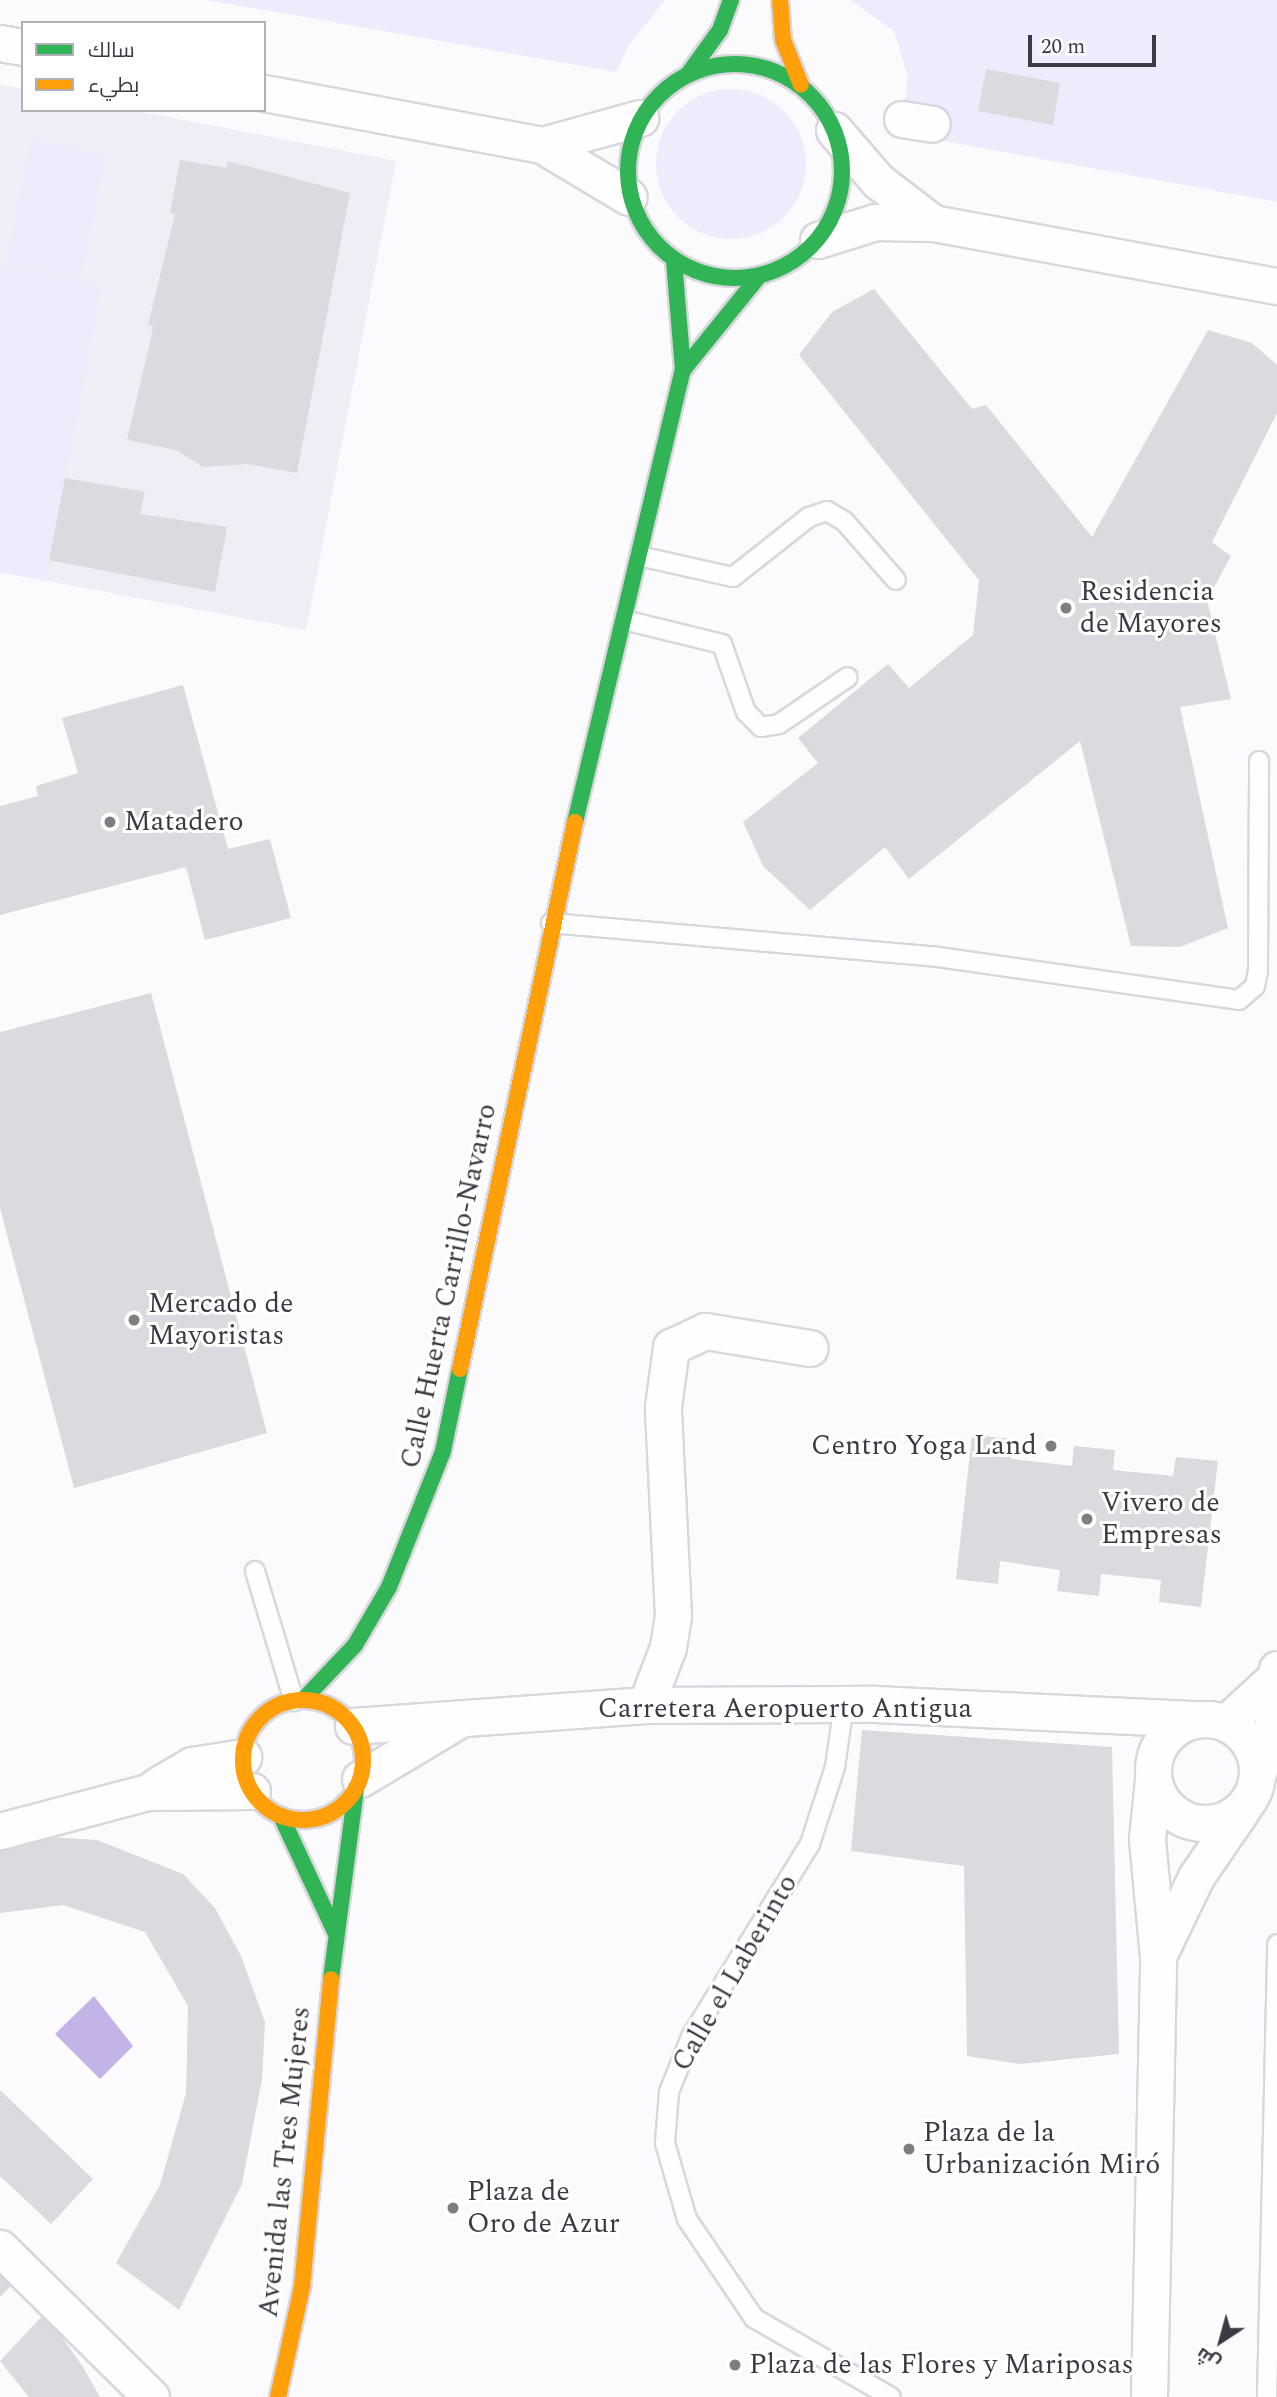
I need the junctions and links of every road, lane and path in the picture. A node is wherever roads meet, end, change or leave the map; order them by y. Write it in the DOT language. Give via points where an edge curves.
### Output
graph roads {
  1 [pos="731,0"];
  2 [pos="780,0"];
  3 [pos="0,43"];
  4 [pos="21,47"];
  5 [pos="689,73"];
  6 [pos="801,85"];
  7 [pos="266,93"];
  8 [pos="640,118"];
  9 [pos="834,130"];
  10 [pos="542,145"];
  11 [pos="629,197"];
  12 [pos="933,223"];
  13 [pos="818,240"];
  14 [pos="674,260"];
  15 [pos="759,276"];
  16 [pos="1277,286"];
  17 [pos="683,370"];
  18 [pos="639,556"];
  19 [pos="896,580"];
  20 [pos="624,620"];
  21 [pos="848,677"];
  22 [pos="1259,761"];
  23 [pos="551,923"];
  24 [pos="810,1348"];
  25 [pos="255,1571"];
  26 [pos="355,1644"];
  27 [pos="1277,1673"];
  28 [pos="299,1700"];
  29 [pos="349,1704"];
  30 [pos="844,1704"];
  31 [pos="646,1705"];
  32 [pos="1110,1712"];
  33 [pos="460,1720"];
  34 [pos="1211,1721"];
  35 [pos="243,1757"];
  36 [pos="1153,1773"];
  37 [pos="358,1783"];
  38 [pos="1252,1789"];
  39 [pos="252,1791"];
  40 [pos="148,1792"];
  41 [pos="281,1816"];
  42 [pos="0,1831"];
  43 [pos="335,1931"];
  44 [pos="1277,1944"];
  45 [pos="1158,1956"];
  46 [pos="0,2248"];
  47 [pos="151,2397"];
  48 [pos="278,2397"];
  49 [pos="891,2397"];
  50 [pos="1149,2397"];
  51 [pos="1267,2397"];
  1 -- 5 [label="street" via="720,30"];
  2 -- 6 [label="street" via="783,40"];
  3 -- 4 [label="street"];
  5 -- 6 [label="street" via="747,64"];
  5 -- 8 [label="street"];
  6 -- 9 [label="street"];
  7 -- 10 [label="street"];
  8 -- 10 [label="street"];
  8 -- 11 [label="street" via="627,170"];
  9 -- 12 [label="street" via="878,181"];
  9 -- 13 [label="street" via="841,187"];
  10 -- 11 [label="street"];
  11 -- 14 [label="street" via="648,235"];
  12 -- 13 [label="street" via="875,222"];
  12 -- 16 [label="street"];
  13 -- 15 [label="street" via="802,256"];
  14 -- 15 [label="street" via="710,275"];
  14 -- 17 [label="street"];
  15 -- 17 [label="street"];
  17 -- 18 [label="street, Calle Huerta Carrillo-Navarro"];
  18 -- 19 [label="lane" via="733,577 809,517 827,511 845,522"];
  18 -- 20 [label="street, Calle Huerta Carrillo-Navarro"];
  20 -- 21 [label="lane" via="722,643 746,712 761,727 779,724"];
  20 -- 23 [label="street, Calle Huerta Carrillo-Navarro"];
  22 -- 23 [label="lane" via="1258,970 1255,986 1239,1000 931,956"];
  23 -- 26 [label="street, Calle Huerta Carrillo-Navarro" via="443,1451 408,1554"];
  24 -- 31 [label="street" via="705,1331 671,1347 663,1420 673,1615 668,1647"];
  25 -- 28 [label="lane"];
  26 -- 28 [label="street, Calle Huerta Carrillo-Navarro"];
  26 -- 29 [label="street, Calle Huerta Carrillo-Navarro"];
  27 -- 34 [label="street"];
  27 -- 38 [label="street" via="1277,1711"];
  28 -- 29 [label="street"];
  28 -- 35 [label="street" via="253,1726"];
  29 -- 33 [label="street, Carretera Aeropuerto Antigua"];
  29 -- 37 [label="street" via="362,1751"];
  30 -- 31 [label="street, Carretera Aeropuerto Antigua"];
  30 -- 32 [label="street, Carretera Aeropuerto Antigua"];
  30 -- 49 [label="lane, Calle el Laberinto" via="835,1767 810,1844 691,2037 669,2092 665,2143 687,2219 748,2310 782,2338"];
  31 -- 33 [label="street, Carretera Aeropuerto Antigua"];
  32 -- 34 [label="street, Carretera Aeropuerto Antigua"];
  32 -- 36 [label="street"];
  33 -- 37 [label="street, Carretera Aeropuerto Antigua"];
  34 -- 36 [label="street" via="1167,1735"];
  34 -- 38 [label="street" via="1243,1734"];
  35 -- 39 [label="street"];
  35 -- 40 [label="street" via="192,1765"];
  36 -- 38 [label="street" via="1169,1810 1184,1819 1217,1822"];
  36 -- 45 [label="street" via="1147,1839"];
  37 -- 41 [label="street" via="324,1816"];
  37 -- 43 [label="street, Avenida las Tres Mujeres"];
  38 -- 45 [label="street" via="1196,1877"];
  39 -- 40 [label="street"];
  39 -- 41 [label="street"];
  40 -- 42 [label="street"];
  41 -- 43 [label="street"];
  43 -- 48 [label="street, Avenida las Tres Mujeres" via="302,2287"];
  44 -- 51 [label="lane"];
  45 -- 50 [label="street"];
  46 -- 47 [label="street"];
}
